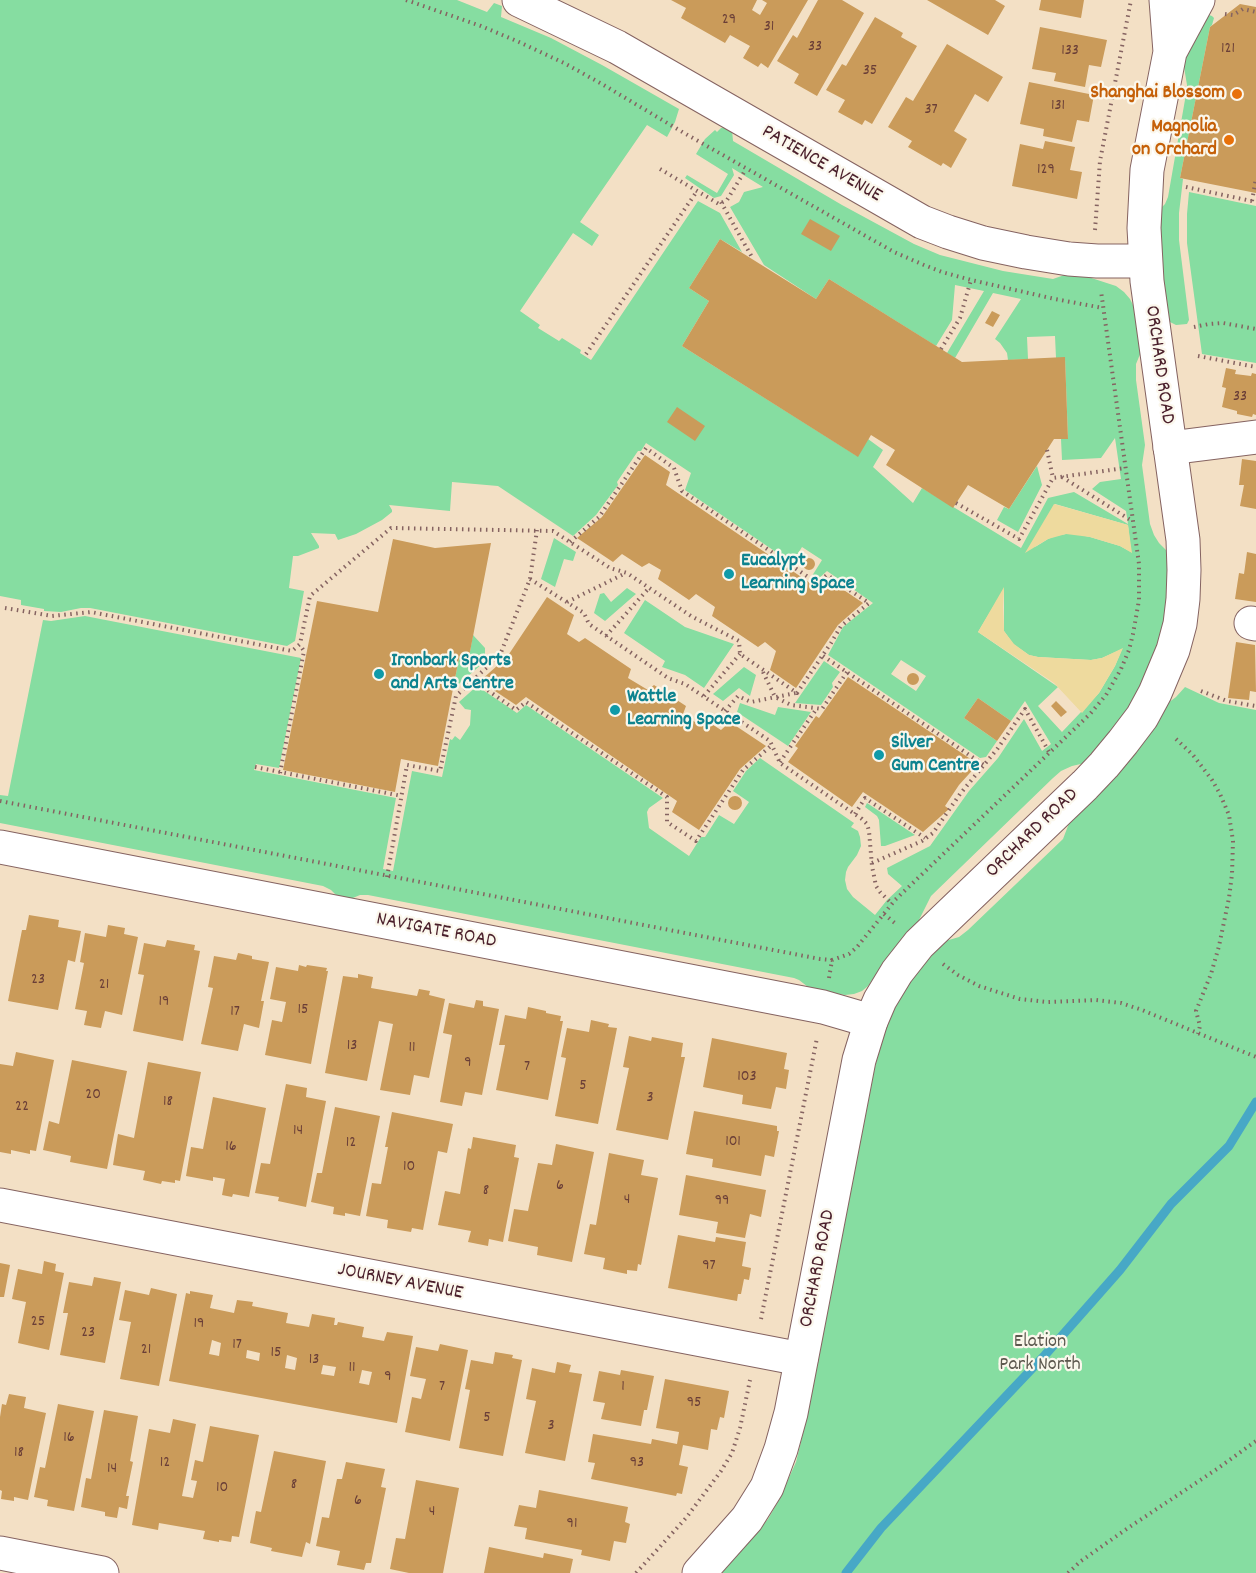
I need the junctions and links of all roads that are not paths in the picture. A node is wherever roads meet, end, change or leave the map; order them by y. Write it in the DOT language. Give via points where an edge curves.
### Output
graph roads {
  1 [pos="519,0"];
  2 [pos="1166,0"];
  3 [pos="1198,0"];
  4 [pos="1170,52"];
  5 [pos="1145,261"];
  6 [pos="1256,437"];
  7 [pos="1170,448"];
  8 [pos="0,847"];
  9 [pos="871,1022"];
  10 [pos="0,1205"];
  11 [pos="801,1359"];
  12 [pos="0,1553"];
  13 [pos="102,1573"];
  14 [pos="699,1573"];
  1 -- 5 [label="street, PATIENCE AVENUE" via="616,47 922,222 983,243 1069,259"];
  2 -- 4 [label="street, ORCHARD ROAD"];
  3 -- 4 [label="street, ORCHARD ROAD"];
  4 -- 5 [label="street, ORCHARD ROAD" via="1147,170"];
  5 -- 7 [label="street, ORCHARD ROAD"];
  6 -- 7 [label="street"];
  7 -- 9 [label="street, ORCHARD ROAD" via="1183,540 1183,599 1173,650 1155,693 1142,717 1104,765 919,944 889,985"];
  8 -- 9 [label="street, NAVIGATE ROAD" via="823,1007"];
  9 -- 11 [label="street, ORCHARD ROAD" via="859,1060"];
  10 -- 11 [label="street, JOURNEY AVENUE"];
  11 -- 14 [label="street, ORCHARD ROAD" via="791,1413 767,1487 747,1519"];
  12 -- 13 [label="street"];
}
